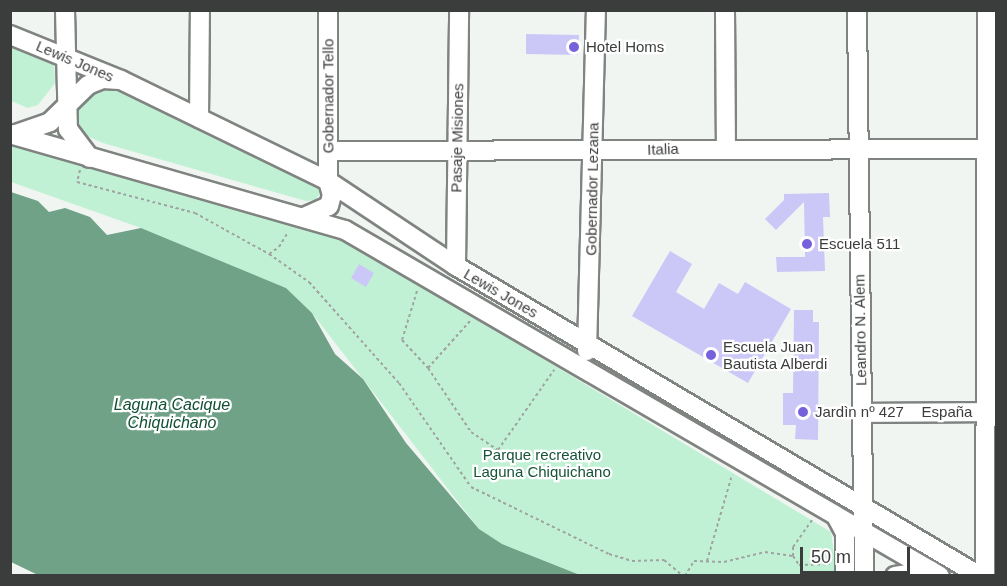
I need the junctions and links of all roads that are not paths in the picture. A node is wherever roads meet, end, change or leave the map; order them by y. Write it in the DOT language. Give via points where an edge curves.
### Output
graph roads {
  1 [pos="65,10"];
  2 [pos="200,10"];
  3 [pos="328,10"];
  4 [pos="459,10"];
  5 [pos="596,10"];
  6 [pos="725,10"];
  7 [pos="857,10"];
  8 [pos="987,10"];
  9 [pos="10,35"];
  10 [pos="64,55"];
  11 [pos="121,80"];
  12 [pos="70,99"];
  13 [pos="199,118"];
  14 [pos="12,134"];
  15 [pos="726,147"];
  16 [pos="858,147"];
  17 [pos="992,149"];
  18 [pos="329,151"];
  19 [pos="593,151"];
  20 [pos="457,152"];
  21 [pos="86,162"];
  22 [pos="328,181"];
  23 [pos="298,220"];
  24 [pos="456,266"];
  25 [pos="589,344"];
  26 [pos="584,368"];
  27 [pos="991,412"];
  28 [pos="861,413"];
  29 [pos="863,506"];
  30 [pos="829,519"];
  31 [pos="863,532"];
  32 [pos="842,569"];
  33 [pos="936,573"];
  34 [pos="864,576"];
  35 [pos="895,576"];
  36 [pos="980,576"];
  37 [pos="985,576"];
  1 -- 10 [label="street"];
  2 -- 13 [label="street"];
  3 -- 18 [label="street, Gobernador Tello"];
  4 -- 20 [label="street, Pasaje Misiones"];
  5 -- 19 [label="street, Gobernador Lezana"];
  6 -- 15 [label="street"];
  7 -- 16 [label="street, Leandro N. Alem"];
  8 -- 17 [label="street"];
  9 -- 10 [label="street, Lewis Jones"];
  10 -- 11 [label="street, Lewis Jones"];
  10 -- 12 [label="street"];
  11 -- 12 [label="street" via="103,79"];
  11 -- 13 [label="street, Lewis Jones"];
  12 -- 14 [label="street" via="50,122"];
  12 -- 21 [label="street" via="68,129"];
  13 -- 22 [label="street, Lewis Jones"];
  14 -- 21 [label="street, Lewis Jones"];
  15 -- 16 [label="street, Italia"];
  15 -- 19 [label="street, Italia"];
  16 -- 17 [label="street, Italia"];
  16 -- 28 [label="street, Leandro N. Alem"];
  17 -- 27 [label="street"];
  18 -- 20 [label="street, Italia"];
  18 -- 22 [label="street, Gobernador Tello"];
  19 -- 20 [label="street, Italia"];
  19 -- 25 [label="street, Gobernador Lezana"];
  20 -- 24 [label="street, Pasaje Misiones"];
  21 -- 23 [label="street, Lewis Jones"];
  22 -- 23 [label="street, Gobernador Tello" via="332,195 329,206"];
  22 -- 24 [label="street, Lewis Jones"];
  23 -- 26 [label="street, Lewis Jones" via="345,230"];
  24 -- 25 [label="street, Lewis Jones"];
  25 -- 26 [label="street, Gobernador Lezana"];
  25 -- 29 [label="street, Lewis Jones"];
  26 -- 30 [label="street, Lewis Jones"];
  27 -- 28 [label="street, España"];
  27 -- 37 [label="street"];
  28 -- 29 [label="street, Leandro N. Alem"];
  29 -- 31 [label="street, Leandro N. Alem"];
  29 -- 36 [label="street, Lewis Jones"];
  30 -- 31 [label="street, Lewis Jones"];
  30 -- 32 [label="street" via="845,533"];
  31 -- 33 [label="street, Lewis Jones"];
  31 -- 34 [label="street, Leandro N. Alem"];
  33 -- 35 [label="street"];
}
